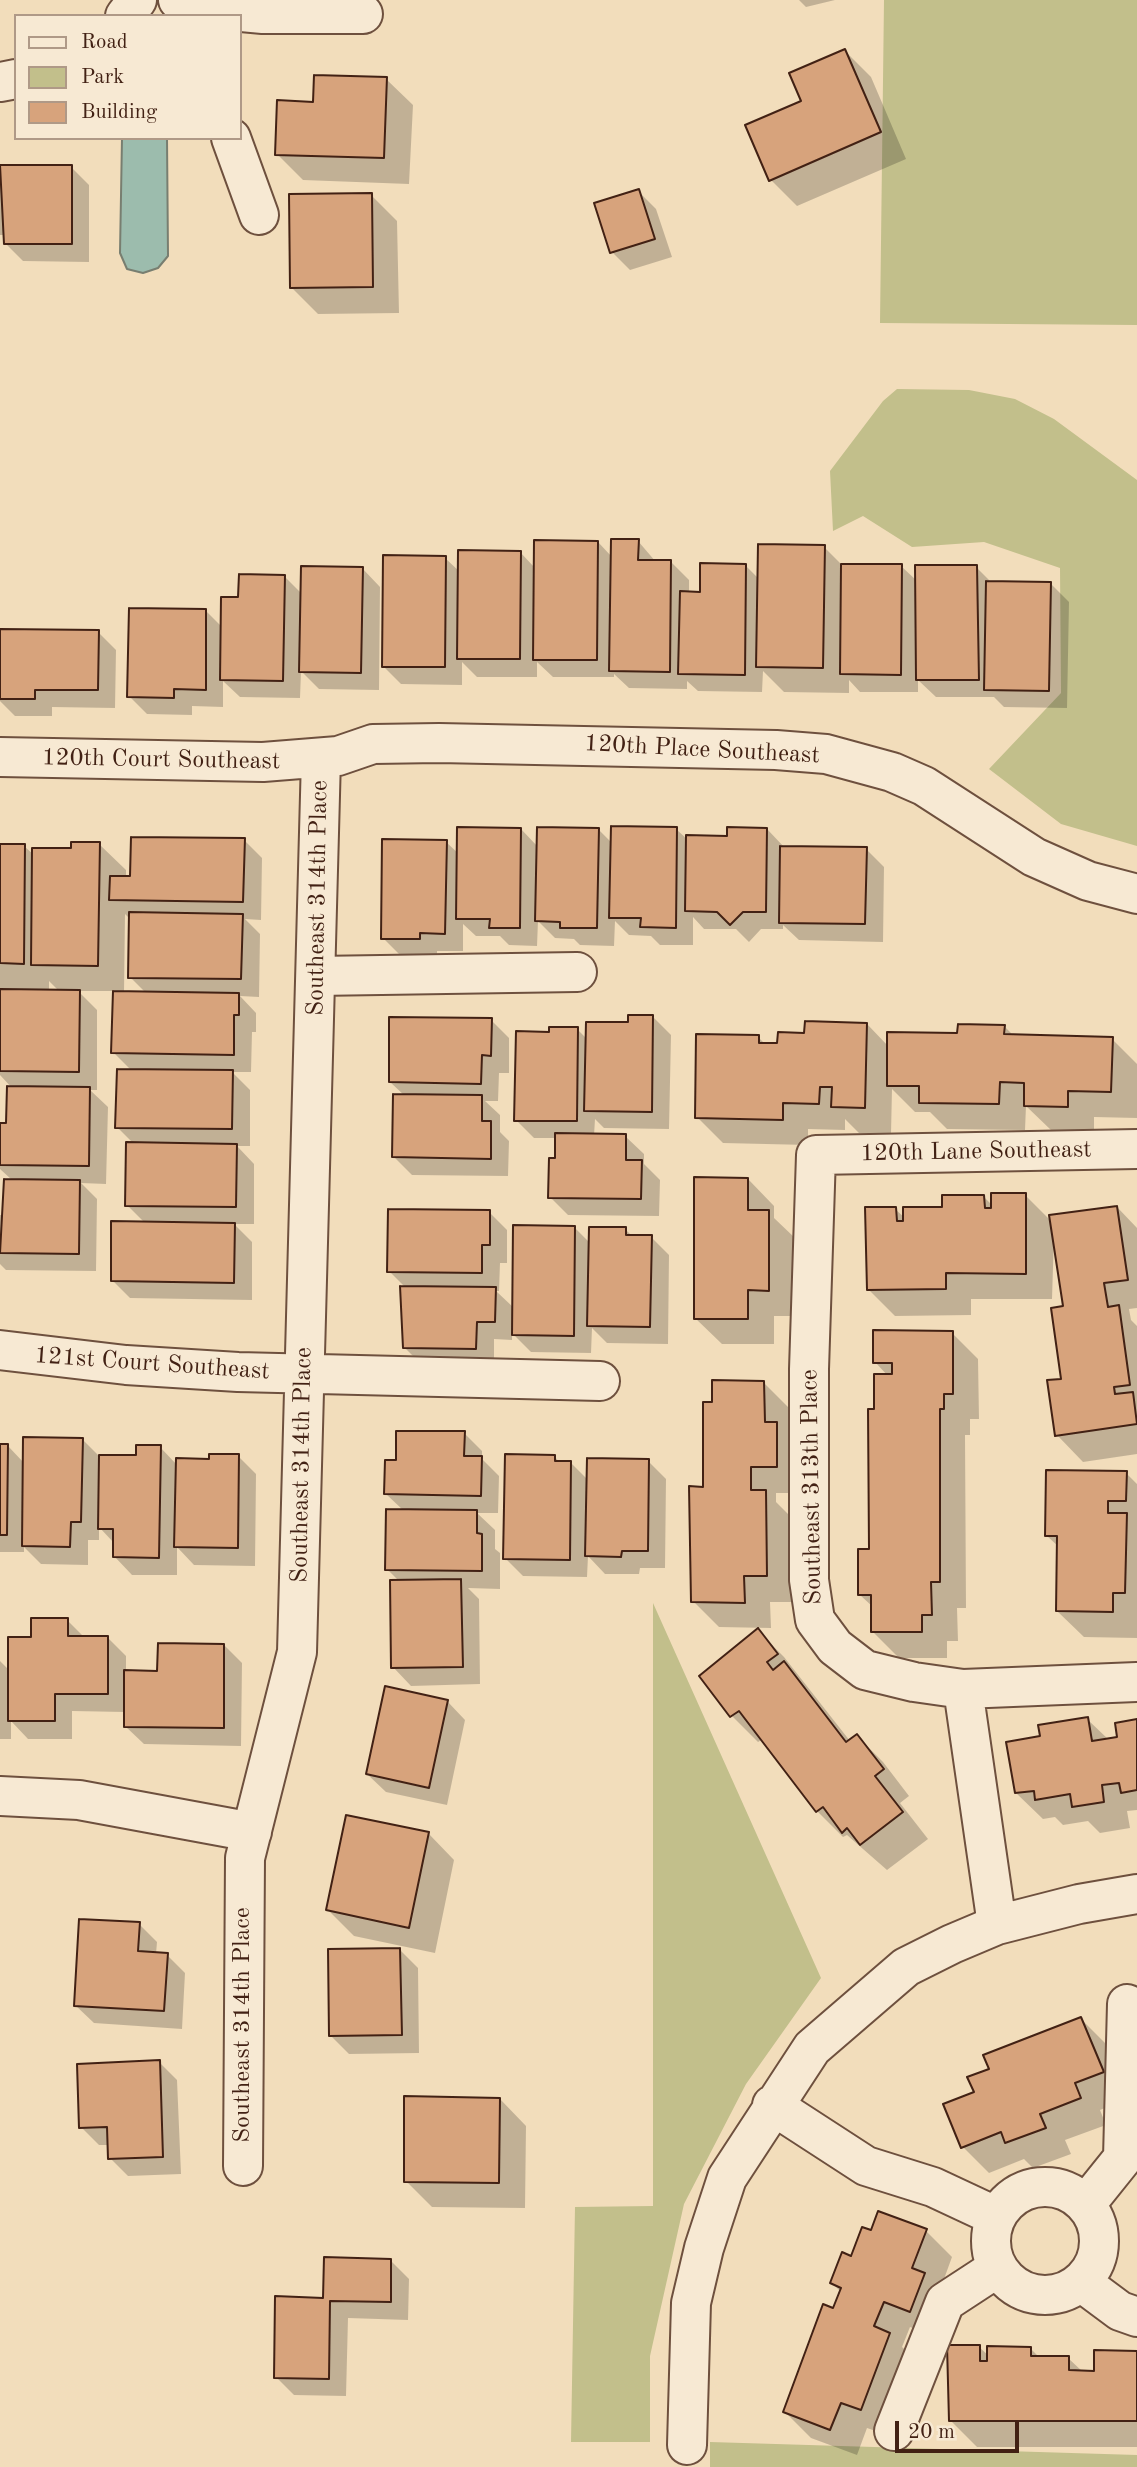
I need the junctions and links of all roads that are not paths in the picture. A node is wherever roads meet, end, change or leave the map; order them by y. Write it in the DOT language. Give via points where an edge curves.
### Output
graph roads {
  1 [pos="138,0"];
  2 [pos="178,0"];
  3 [pos="127,14"];
  4 [pos="229,14"];
  5 [pos="363,14"];
  6 [pos="232,140"];
  7 [pos="259,215"];
  8 [pos="0,757"];
  9 [pos="321,758"];
  10 [pos="1137,894"];
  11 [pos="577,972"];
  12 [pos="316,976"];
  13 [pos="1137,1149"];
  14 [pos="816,1154"];
  15 [pos="0,1350"];
  16 [pos="304,1375"];
  17 [pos="600,1381"];
  18 [pos="1137,1682"];
  19 [pos="962,1689"];
  20 [pos="0,1796"];
  21 [pos="252,1832"];
  22 [pos="1137,1894"];
  23 [pos="997,1925"];
  24 [pos="1126,2004"];
  25 [pos="772,2105"];
  26 [pos="243,2166"];
  27 [pos="1086,2204"];
  28 [pos="995,2216"];
  29 [pos="997,2268"];
  30 [pos="1081,2282"];
  31 [pos="1137,2318"];
  32 [pos="894,2431"];
  33 [pos="687,2445"];
  1 -- 3 [label="street"];
  2 -- 4 [label="street"];
  4 -- 5 [label="street"];
  6 -- 7 [label="street"];
  8 -- 9 [label="street, 120th Court Southeast" via="250,762"];
  9 -- 10 [label="street, 120th Place Southeast" via="373,744 439,743 826,754 924,786 1034,857 1088,881"];
  9 -- 12 [label="street, Southeast 314th Place"];
  11 -- 12 [label="street"];
  12 -- 16 [label="street, Southeast 314th Place"];
  13 -- 14 [label="street, 120th Lane Southeast"];
  14 -- 19 [label="street, Southeast 313th Place" via="809,1369 809,1580 814,1620 835,1647 864,1670"];
  15 -- 16 [label="street, 121st Court Southeast" via="126,1365"];
  16 -- 17 [label="street, 121st Court Southeast"];
  16 -- 21 [label="street, Southeast 314th Place" via="298,1652"];
  18 -- 19 [label="street, Southeast 313th Place"];
  19 -- 23 [label="street"];
  20 -- 21 [label="street" via="79,1800"];
  21 -- 26 [label="street, Southeast 314th Place" via="243,1887"];
  22 -- 23 [label="street"];
  23 -- 25 [label="street" via="906,1967 812,2048"];
  24 -- 27 [label="street" via="1123,2158"];
  25 -- 28 [label="street" via="866,2166 933,2187"];
  25 -- 33 [label="street" via="727,2178 704,2248 691,2303"];
  27 -- 28 [label="street" via="1072,2193 1038,2186 1020,2191"];
  27 -- 30 [label="street" via="1099,2235 1098,2253"];
  28 -- 29 [label="street" via="990,2233"];
  29 -- 30 [label="street" via="1007,2281 1035,2295 1051,2295"];
  29 -- 32 [label="street" via="945,2302"];
  30 -- 31 [label="street"];
}
